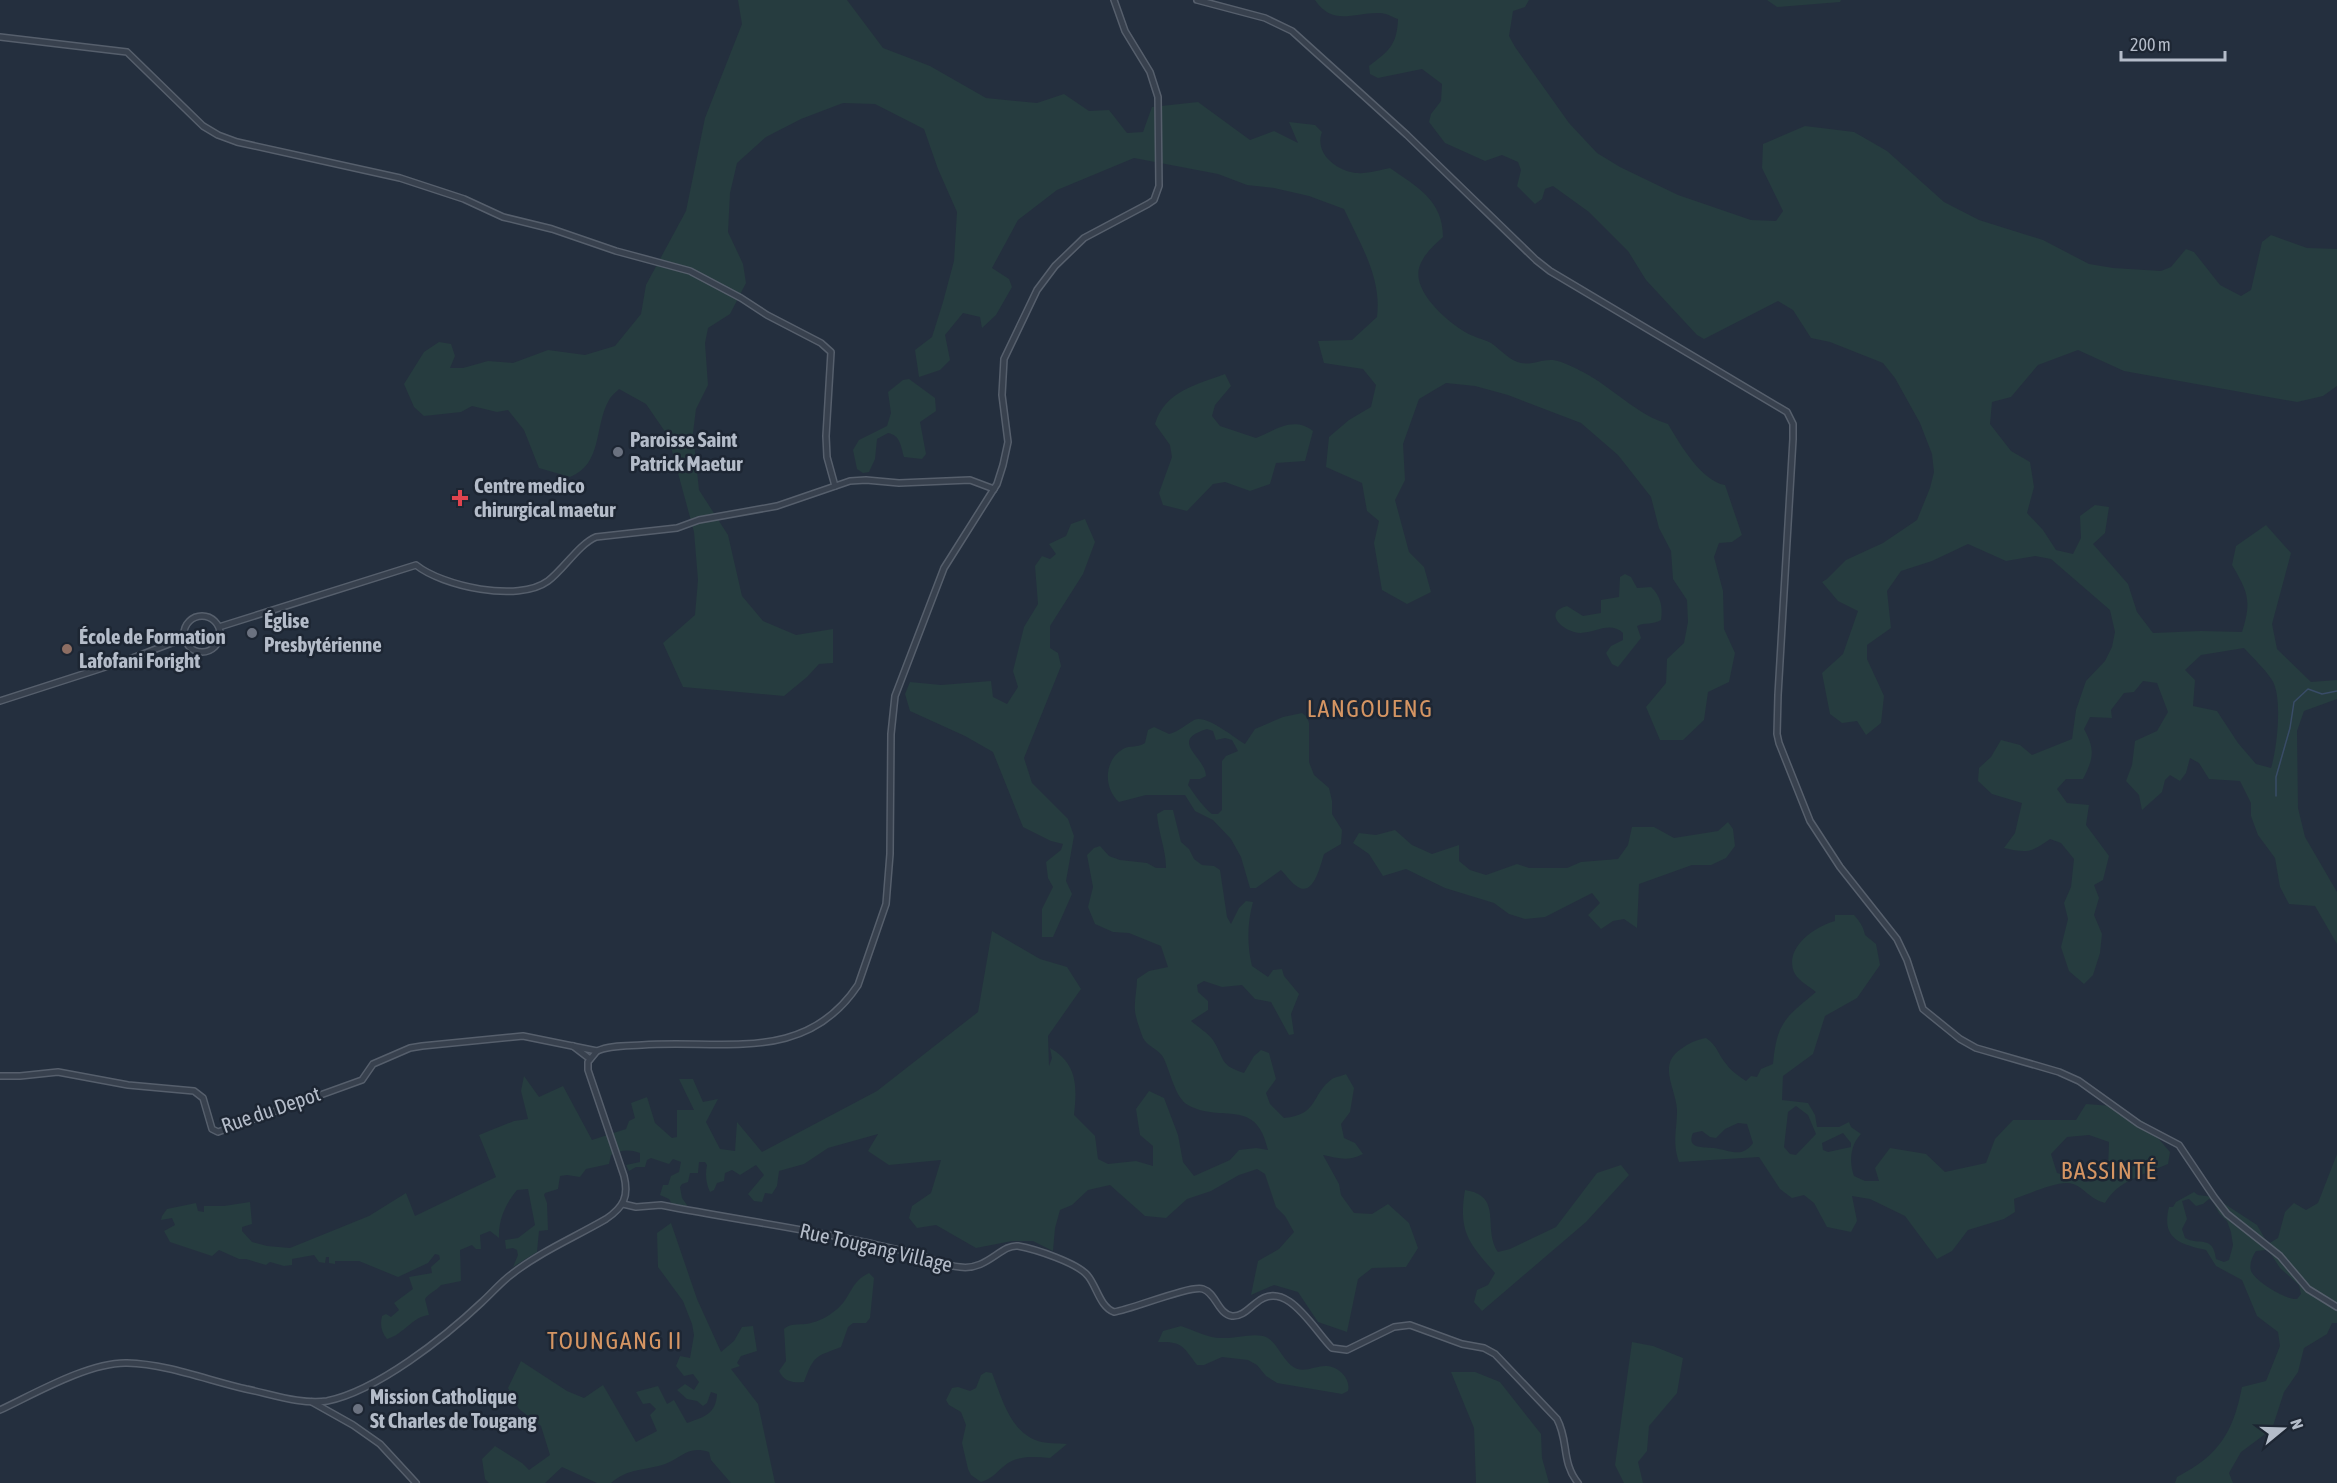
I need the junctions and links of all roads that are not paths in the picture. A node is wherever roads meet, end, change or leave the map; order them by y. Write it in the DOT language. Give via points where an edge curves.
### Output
graph roads {
  1 [pos="1114,0"];
  2 [pos="1197,0"];
  3 [pos="0,37"];
  4 [pos="835,486"];
  5 [pos="994,489"];
  6 [pos="219,627"];
  7 [pos="184,638"];
  8 [pos="0,701"];
  9 [pos="573,1046"];
  10 [pos="597,1051"];
  11 [pos="590,1059"];
  12 [pos="0,1076"];
  13 [pos="623,1204"];
  14 [pos="2337,1307"];
  15 [pos="310,1401"];
  16 [pos="0,1410"];
  17 [pos="416,1483"];
  18 [pos="1578,1483"];
  1 -- 5 [label="street" via="1125,31 1150,72 1158,97 1159,186 1154,200 1084,238 1037,290 1004,359 1002,395 1008,442"];
  2 -- 14 [label="street" via="1265,18 1292,31 1543,266 1787,412 1793,440 1778,695 1779,743 1810,821 1840,867 1897,939 1923,1009 1964,1042 2079,1081 2139,1124 2179,1145 2227,1214 2280,1256 2308,1289"];
  3 -- 4 [label="street" via="128,52 203,126 218,135 400,178 464,199 503,217 690,271 741,298 831,352 826,435"];
  4 -- 5 [label="street" via="866,480 970,480"];
  4 -- 6 [label="street" via="777,506 676,528 596,537 546,583 530,589 469,586 428,575 416,565"];
  5 -- 10 [label="street" via="944,568 896,696 891,734 886,904 853,993 813,1029 782,1040 664,1043"];
  6 -- 7 [label="street" via="207,616 196,616 185,627"];
  6 -- 7 [label="street" via="216,644 206,651 191,648"];
  7 -- 8 [label="street"];
  9 -- 10 [label="street"];
  9 -- 11 [label="street"];
  9 -- 12 [label="street, Rue du Depot" via="523,1036 422,1046 373,1064 362,1080 218,1132 212,1129 203,1098 194,1091 128,1085 58,1072"];
  10 -- 11 [label="street"];
  11 -- 13 [label="street" via="590,1078 627,1188"];
  13 -- 15 [label="street" via="511,1275 452,1328 388,1375 339,1398"];
  13 -- 18 [label="street, Rue Tougang Village" via="661,1205 857,1240 963,1268 984,1264 1017,1246 1082,1269 1105,1306 1114,1312 1193,1288 1211,1294 1230,1316 1245,1312 1262,1297 1282,1296 1338,1351 1394,1327 1410,1326 1495,1354 1557,1419 1562,1427 1567,1464"];
  15 -- 16 [label="street" via="125,1363 63,1381"];
  15 -- 17 [label="street" via="380,1444"];
}
